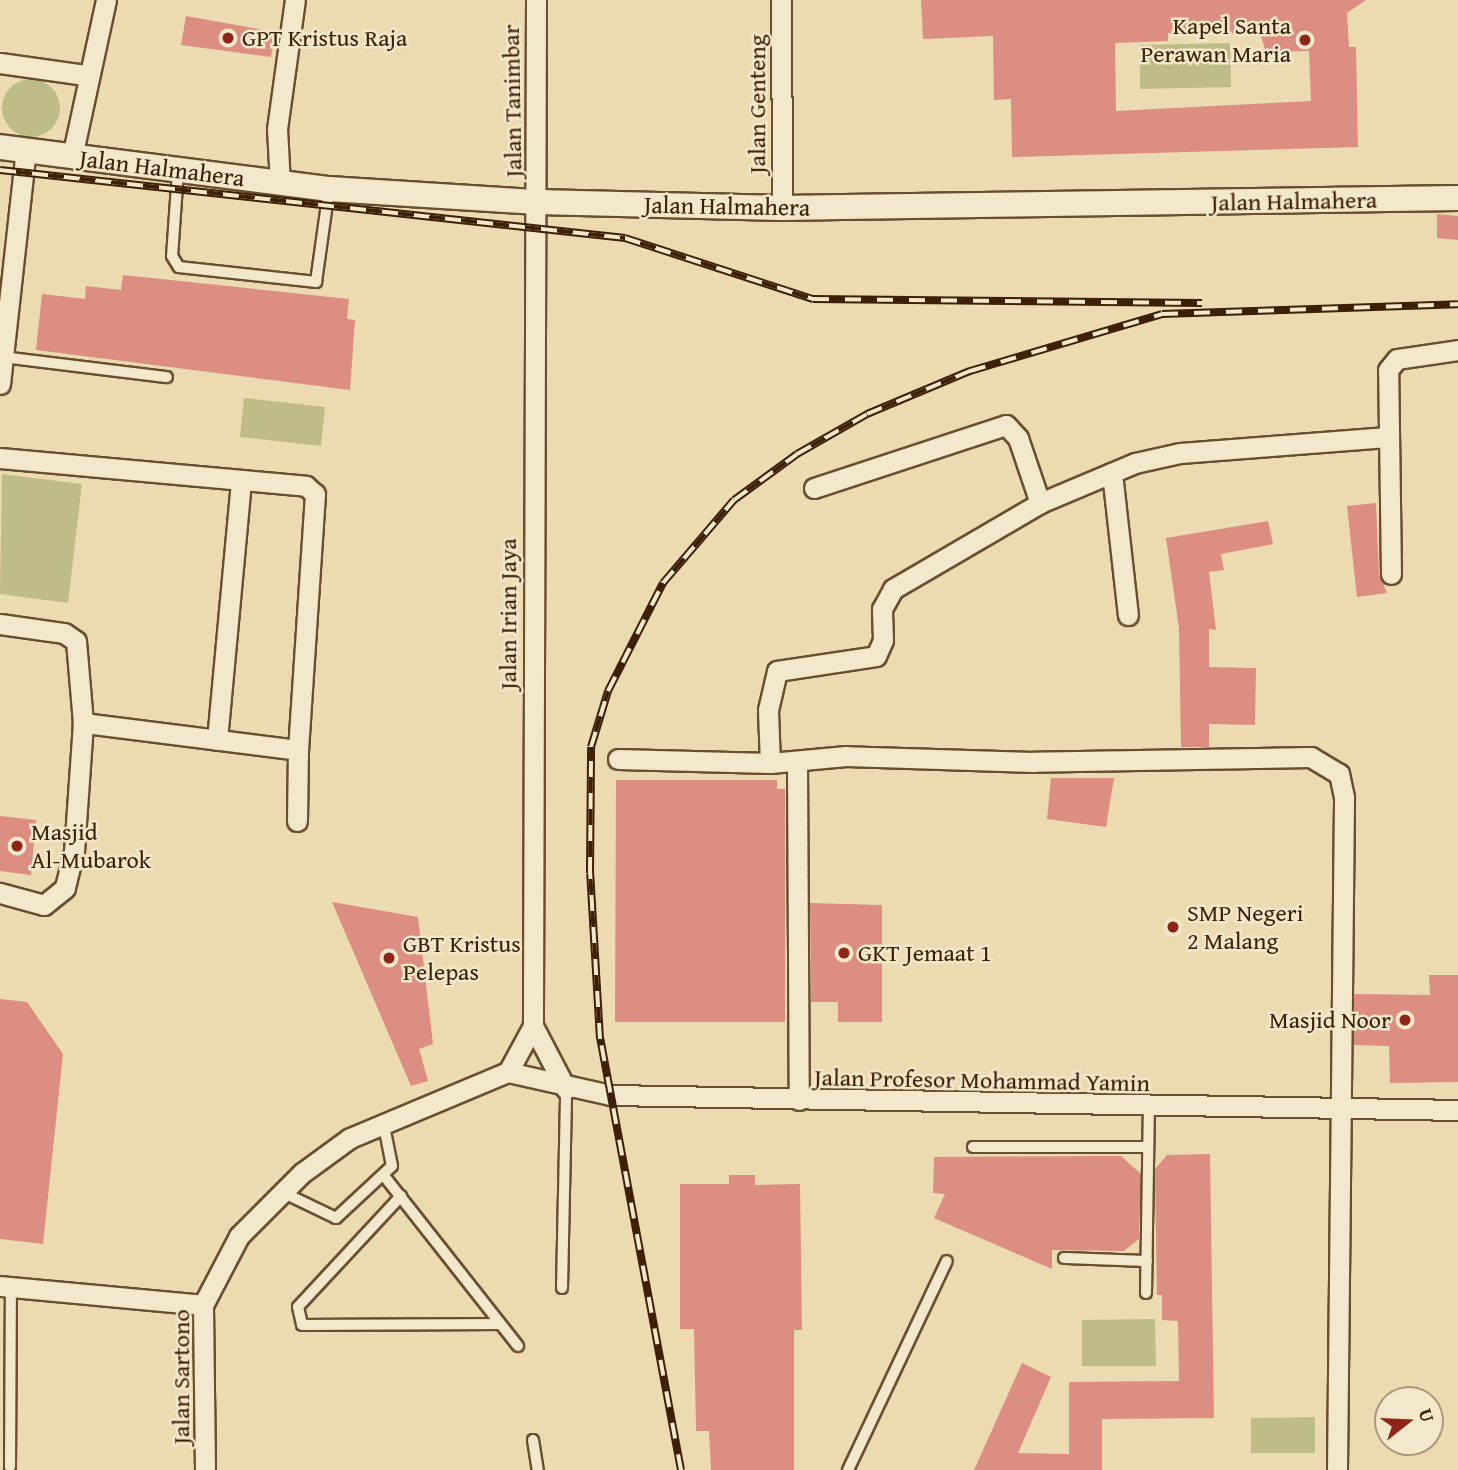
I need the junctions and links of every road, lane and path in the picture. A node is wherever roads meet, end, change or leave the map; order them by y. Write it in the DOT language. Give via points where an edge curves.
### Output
graph roads {
  1 [pos="106,0"];
  2 [pos="295,0"];
  3 [pos="536,0"];
  4 [pos="781,0"];
  5 [pos="0,63"];
  6 [pos="85,75"];
  7 [pos="0,147"];
  8 [pos="26,150"];
  9 [pos="72,156"];
  10 [pos="178,171"];
  11 [pos="280,184"];
  12 [pos="329,189"];
  13 [pos="1458,198"];
  14 [pos="538,202"];
  15 [pos="782,208"];
  16 [pos="5,311"];
  17 [pos="1458,350"];
  18 [pos="4,357"];
  19 [pos="167,377"];
  20 [pos="0,384"];
  21 [pos="1387,438"];
  22 [pos="0,458"];
  23 [pos="1112,472"];
  24 [pos="241,482"];
  25 [pos="814,488"];
  26 [pos="1040,503"];
  27 [pos="1391,575"];
  28 [pos="1128,615"];
  29 [pos="0,624"];
  30 [pos="83,723"];
  31 [pos="217,740"];
  32 [pos="298,750"];
  33 [pos="618,759"];
  34 [pos="770,763"];
  35 [pos="797,764"];
  36 [pos="297,821"];
  37 [pos="0,893"];
  38 [pos="533,1026"];
  39 [pos="508,1072"];
  40 [pos="566,1089"];
  41 [pos="799,1100"];
  42 [pos="1149,1109"];
  43 [pos="1458,1110"];
  44 [pos="1343,1112"];
  45 [pos="383,1119"];
  46 [pos="973,1147"];
  47 [pos="1148,1147"];
  48 [pos="385,1177"];
  49 [pos="281,1192"];
  50 [pos="401,1196"];
  51 [pos="1064,1258"];
  52 [pos="947,1261"];
  53 [pos="1147,1261"];
  54 [pos="6,1287"];
  55 [pos="562,1288"];
  56 [pos="1146,1293"];
  57 [pos="204,1305"];
  58 [pos="499,1324"];
  59 [pos="518,1346"];
  60 [pos="533,1440"];
  61 [pos="9,1467"];
  62 [pos="205,1470"];
  63 [pos="538,1470"];
  64 [pos="848,1470"];
  65 [pos="1337,1470"];
  1 -- 6 [label="street"];
  2 -- 11 [label="street" via="277,129"];
  3 -- 14 [label="street, Jalan Tanimbar"];
  4 -- 15 [label="street, Jalan Genteng"];
  5 -- 6 [label="street"];
  6 -- 9 [label="street"];
  7 -- 8 [label="street, Jalan Halmahera"];
  8 -- 9 [label="street, Jalan Halmahera"];
  8 -- 16 [label="street"];
  9 -- 10 [label="street, Jalan Halmahera"];
  10 -- 11 [label="street, Jalan Halmahera"];
  10 -- 12 [label="lane" via="172,256 179,267 316,282"];
  11 -- 12 [label="street, Jalan Halmahera"];
  12 -- 14 [label="street, Jalan Halmahera"];
  13 -- 15 [label="street, Jalan Halmahera"];
  14 -- 15 [label="street, Jalan Halmahera"];
  14 -- 38 [label="street, Jalan Irian Jaya"];
  16 -- 18 [label="street"];
  17 -- 21 [label="street" via="1392,363"];
  18 -- 19 [label="lane"];
  18 -- 20 [label="street"];
  21 -- 23 [label="street" via="1180,453"];
  21 -- 27 [label="street"];
  22 -- 24 [label="street"];
  23 -- 26 [label="street"];
  23 -- 28 [label="street"];
  24 -- 31 [label="street"];
  24 -- 32 [label="street" via="306,486 315,494"];
  25 -- 26 [label="street" via="1006,425 1018,438"];
  26 -- 34 [label="street" via="893,589 882,609 883,640 876,656 777,671 768,710"];
  29 -- 30 [label="street" via="64,634 76,641"];
  30 -- 31 [label="street"];
  30 -- 37 [label="street" via="74,852 65,888 44,905"];
  31 -- 32 [label="street"];
  32 -- 36 [label="street"];
  33 -- 34 [label="street"];
  34 -- 35 [label="street"];
  35 -- 41 [label="street"];
  35 -- 44 [label="street" via="846,756 1327,762 1339,774 1344,797"];
  38 -- 39 [label="street, Jalan Irian Jaya"];
  38 -- 40 [label="street, Jalan Irian Jaya"];
  39 -- 40 [label="street, Jalan Profesor Mohammad Yamin"];
  39 -- 45 [label="street, Jalan Sartono"];
  40 -- 41 [label="street, Jalan Profesor Mohammad Yamin"];
  40 -- 55 [label="lane"];
  41 -- 42 [label="street, Jalan Profesor Mohammad Yamin"];
  42 -- 44 [label="street, Jalan Profesor Mohammad Yamin"];
  42 -- 47 [label="lane"];
  43 -- 44 [label="street, Jalan Profesor Mohammad Yamin"];
  44 -- 65 [label="street"];
  45 -- 48 [label="lane" via="393,1157"];
  45 -- 49 [label="street, Jalan Sartono" via="328,1153"];
  46 -- 47 [label="lane"];
  47 -- 53 [label="lane"];
  48 -- 49 [label="lane" via="336,1218"];
  48 -- 50 [label="lane"];
  49 -- 57 [label="street, Jalan Sartono" via="239,1236"];
  50 -- 58 [label="lane"];
  50 -- 58 [label="lane" via="298,1307 302,1325"];
  51 -- 53 [label="lane"];
  52 -- 64 [label="lane"];
  53 -- 56 [label="lane"];
  54 -- 57 [label="street"];
  54 -- 61 [label="lane"];
  57 -- 62 [label="street, Jalan Sartono"];
  58 -- 59 [label="lane"];
  60 -- 63 [label="lane"];
}
